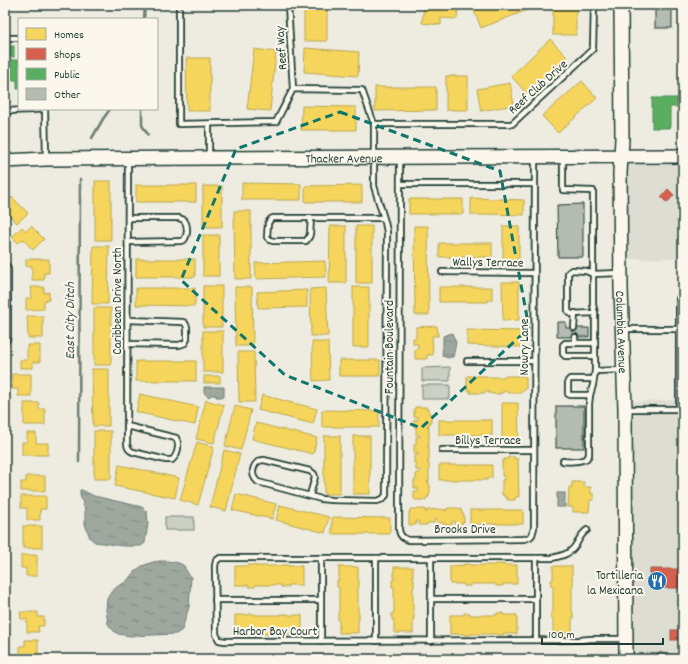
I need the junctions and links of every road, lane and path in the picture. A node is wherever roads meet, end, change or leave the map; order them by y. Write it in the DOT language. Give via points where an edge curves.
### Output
graph roads {
  1 [pos="179,5"];
  2 [pos="288,5"];
  3 [pos="594,5"];
  4 [pos="622,5"];
  5 [pos="5,38"];
  6 [pos="18,38"];
  7 [pos="293,89"];
  8 [pos="25,110"];
  9 [pos="45,110"];
  10 [pos="5,111"];
  11 [pos="209,124"];
  12 [pos="374,124"];
  13 [pos="621,156"];
  14 [pos="683,156"];
  15 [pos="373,157"];
  16 [pos="400,157"];
  17 [pos="535,157"];
  18 [pos="563,157"];
  19 [pos="128,158"];
  20 [pos="209,158"];
  21 [pos="46,159"];
  22 [pos="5,161"];
  23 [pos="400,184"];
  24 [pos="535,184"];
  25 [pos="128,218"];
  26 [pos="311,218"];
  27 [pos="383,218"];
  28 [pos="128,242"];
  29 [pos="5,267"];
  30 [pos="442,272"];
  31 [pos="534,273"];
  32 [pos="620,273"];
  33 [pos="593,274"];
  34 [pos="683,293"];
  35 [pos="575,313"];
  36 [pos="595,313"];
  37 [pos="128,320"];
  38 [pos="574,328"];
  39 [pos="622,329"];
  40 [pos="679,329"];
  41 [pos="575,337"];
  42 [pos="5,339"];
  43 [pos="575,343"];
  44 [pos="595,343"];
  45 [pos="127,344"];
  46 [pos="595,356"];
  47 [pos="467,361"];
  48 [pos="534,361"];
  49 [pos="624,370"];
  50 [pos="595,371"];
  51 [pos="594,379"];
  52 [pos="590,395"];
  53 [pos="625,410"];
  54 [pos="681,410"];
  55 [pos="127,426"];
  56 [pos="442,450"];
  57 [pos="534,450"];
  58 [pos="563,462"];
  59 [pos="310,495"];
  60 [pos="587,530"];
  61 [pos="402,537"];
  62 [pos="530,537"];
  63 [pos="321,558"];
  64 [pos="376,558"];
  65 [pos="431,558"];
  66 [pos="536,558"];
  67 [pos="431,599"];
  68 [pos="536,599"];
  69 [pos="215,600"];
  70 [pos="321,600"];
  71 [pos="626,639"];
  72 [pos="536,640"];
  73 [pos="321,641"];
  74 [pos="376,641"];
  75 [pos="431,641"];
  76 [pos="626,659"];
  1 -- 11 [label="lane" via="179,124"];
  2 -- 7 [label="lane, Reef Way"];
  3 -- 12 [label="lane, Reef Club Drive" via="593,49 512,124"];
  4 -- 13 [label="street, Columbia Avenue"];
  5 -- 6 [label="lane"];
  7 -- 11 [label="lane" via="276,122"];
  7 -- 12 [label="lane" via="362,90"];
  8 -- 10 [label="lane"];
  9 -- 21 [label="lane"];
  11 -- 20 [label="lane"];
  12 -- 15 [label="lane"];
  13 -- 14 [label="street, Thacker Avenue"];
  13 -- 18 [label="street, Thacker Avenue"];
  13 -- 32 [label="street, Columbia Avenue"];
  15 -- 16 [label="street, Thacker Avenue"];
  15 -- 20 [label="street, Thacker Avenue"];
  15 -- 27 [label="lane" via="374,186"];
  16 -- 17 [label="street, Thacker Avenue"];
  16 -- 23 [label="lane, Fountain Boulevard"];
  17 -- 18 [label="street, Thacker Avenue"];
  17 -- 24 [label="lane, Nowry Lane"];
  18 -- 33 [label="lane" via="563,190 593,190"];
  19 -- 20 [label="street, Thacker Avenue"];
  19 -- 21 [label="street, Thacker Avenue"];
  19 -- 25 [label="lane, Caribbean Drive North"];
  21 -- 22 [label="street, Thacker Avenue"];
  23 -- 24 [label="lane"];
  23 -- 61 [label="lane, Fountain Boulevard" via="399,530"];
  24 -- 31 [label="lane, Nowry Lane"];
  25 -- 28 [label="lane, Caribbean Drive North"];
  25 -- 28 [label="lane" via="179,218 187,225 187,236 182,241"];
  26 -- 26 [label="lane" via="273,218 267,225 267,237 273,241 306,241 310,234"];
  26 -- 27 [label="lane"];
  27 -- 59 [label="lane" via="387,232 385,497 377,501 331,500"];
  28 -- 37 [label="lane, Caribbean Drive North"];
  29 -- 42 [label="street"];
  30 -- 31 [label="lane, Wallys Terrace"];
  31 -- 48 [label="lane, Nowry Lane"];
  32 -- 33 [label="lane"];
  32 -- 39 [label="street, Columbia Avenue"];
  33 -- 35 [label="lane" via="572,270 568,274 568,311 571,314"];
  33 -- 36 [label="lane"];
  34 -- 40 [label="lane" via="679,299"];
  35 -- 36 [label="lane"];
  35 -- 38 [label="lane"];
  36 -- 44 [label="lane"];
  37 -- 45 [label="lane, Caribbean Drive North"];
  37 -- 45 [label="lane" via="182,322 187,327 187,339 179,345"];
  39 -- 40 [label="lane"];
  39 -- 49 [label="street, Columbia Avenue"];
  40 -- 54 [label="lane"];
  41 -- 43 [label="lane"];
  43 -- 44 [label="lane"];
  43 -- 46 [label="lane" via="563,345 565,356"];
  44 -- 46 [label="lane"];
  45 -- 55 [label="lane, Caribbean Drive North"];
  46 -- 50 [label="lane"];
  47 -- 48 [label="lane"];
  48 -- 57 [label="lane, Nowry Lane"];
  49 -- 50 [label="lane"];
  49 -- 53 [label="street, Columbia Avenue"];
  50 -- 51 [label="lane"];
  51 -- 52 [label="lane"];
  51 -- 52 [label="lane" via="568,381 568,394"];
  52 -- 58 [label="lane" via="588,457 577,462"];
  53 -- 54 [label="lane"];
  53 -- 71 [label="street, Columbia Avenue"];
  55 -- 55 [label="lane, Caribbean Drive North" via="127,443 130,451 169,460 175,456 178,445 174,437"];
  56 -- 57 [label="lane, Billys Terrace"];
  57 -- 62 [label="lane, Nowry Lane" via="534,528"];
  59 -- 59 [label="lane" via="258,482 253,475 256,462 264,460 312,472 315,477"];
  60 -- 66 [label="lane, Harbor Bay Court" via="566,554 552,558"];
  61 -- 62 [label="lane, Brooks Drive" via="409,540"];
  63 -- 64 [label="lane, Harbor Bay Court"];
  63 -- 69 [label="lane, Harbor Bay Court" via="218,559 215,566"];
  63 -- 70 [label="lane"];
  64 -- 65 [label="lane, Harbor Bay Court"];
  64 -- 74 [label="lane"];
  65 -- 66 [label="lane, Harbor Bay Court"];
  65 -- 67 [label="lane"];
  66 -- 68 [label="lane"];
  67 -- 68 [label="lane"];
  67 -- 75 [label="lane"];
  68 -- 72 [label="lane"];
  69 -- 70 [label="lane"];
  69 -- 73 [label="lane, Harbor Bay Court" via="216,634 219,640"];
  70 -- 73 [label="lane"];
  71 -- 72 [label="lane, Harbor Bay Court"];
  71 -- 76 [label="street, Columbia Avenue"];
  72 -- 75 [label="lane, Harbor Bay Court"];
  73 -- 74 [label="lane, Harbor Bay Court"];
  74 -- 75 [label="lane, Harbor Bay Court"];
}
